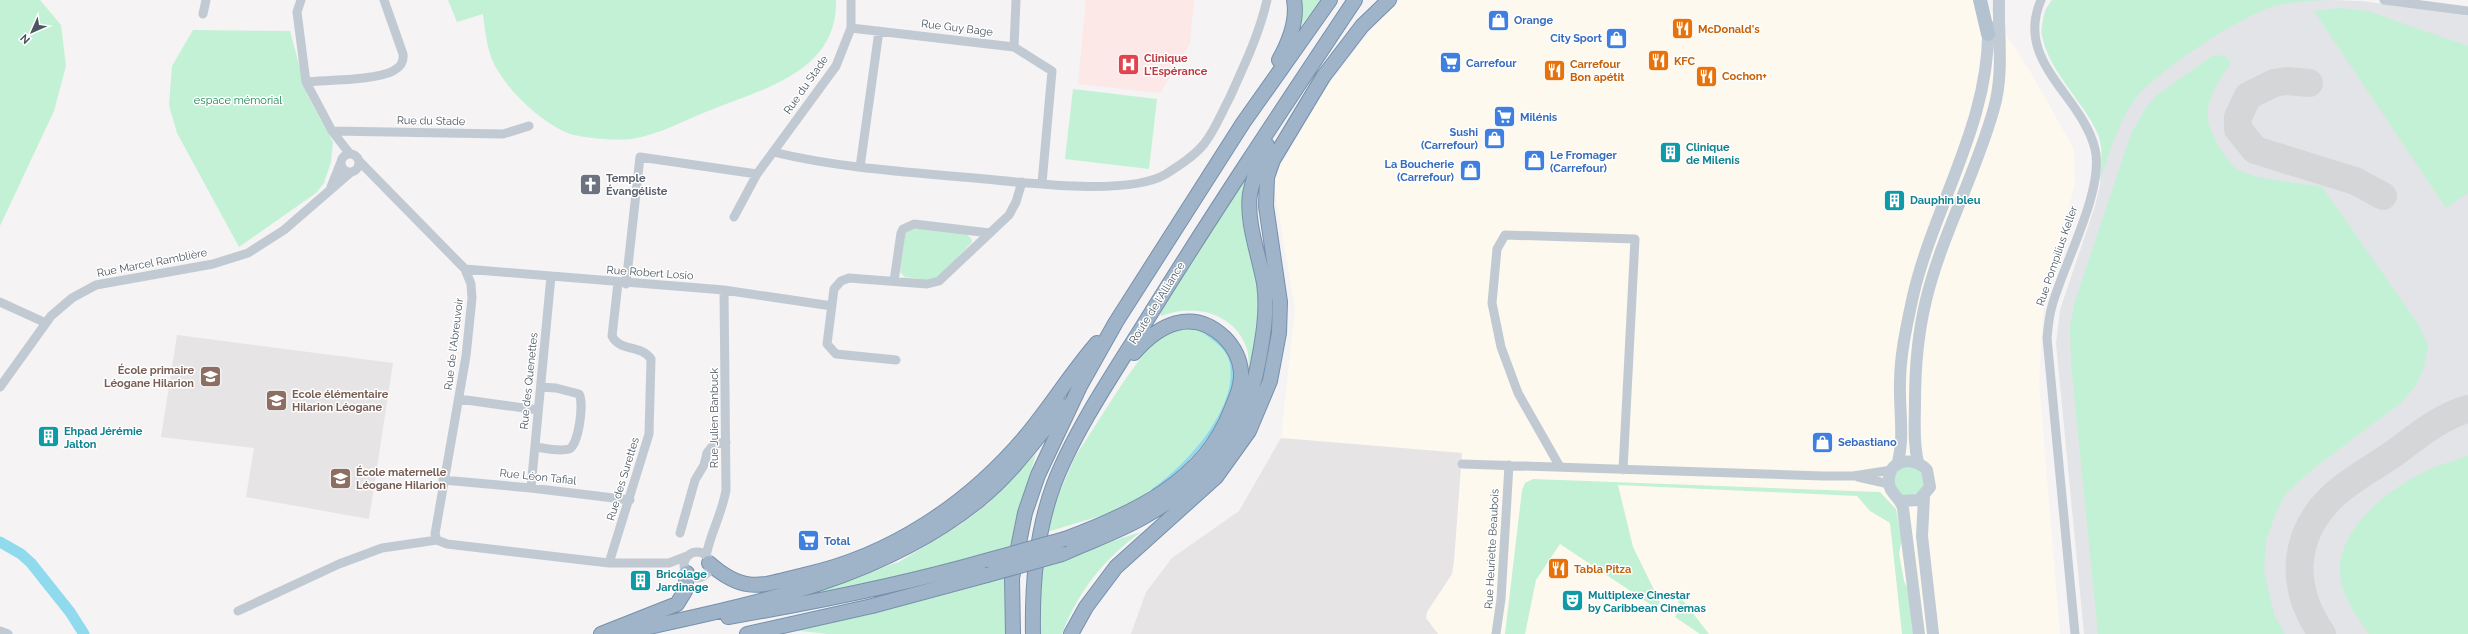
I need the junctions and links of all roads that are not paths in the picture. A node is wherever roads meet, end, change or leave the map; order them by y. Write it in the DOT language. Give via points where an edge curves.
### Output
graph roads {
  1 [pos="206,0"];
  2 [pos="301,0"];
  3 [pos="384,0"];
  4 [pos="850,0"];
  5 [pos="1016,0"];
  6 [pos="1267,0"];
  7 [pos="1294,0"];
  8 [pos="1330,0"];
  9 [pos="1355,0"];
  10 [pos="1389,0"];
  11 [pos="1980,0"];
  12 [pos="1987,0"];
  13 [pos="1999,0"];
  14 [pos="2041,0"];
  15 [pos="2384,0"];
  16 [pos="2468,11"];
  17 [pos="203,14"];
  18 [pos="851,28"];
  19 [pos="879,31"];
  20 [pos="1988,34"];
  21 [pos="1014,47"];
  22 [pos="306,82"];
  23 [pos="1292,94"];
  24 [pos="1243,123"];
  25 [pos="529,126"];
  26 [pos="332,131"];
  27 [pos="773,152"];
  28 [pos="345,158"];
  29 [pos="359,161"];
  30 [pos="860,167"];
  31 [pos="352,172"];
  32 [pos="757,174"];
  33 [pos="1022,182"];
  34 [pos="1042,183"];
  35 [pos="380,184"];
  36 [pos="330,188"];
  37 [pos="734,217"];
  38 [pos="990,233"];
  39 [pos="465,269"];
  40 [pos="551,276"];
  41 [pos="894,281"];
  42 [pos="622,283"];
  43 [pos="724,290"];
  44 [pos="0,302"];
  45 [pos="832,306"];
  46 [pos="1116,322"];
  47 [pos="46,323"];
  48 [pos="896,360"];
  49 [pos="1118,366"];
  50 [pos="1080,386"];
  51 [pos="0,387"];
  52 [pos="541,387"];
  53 [pos="459,399"];
  54 [pos="538,410"];
  55 [pos="726,442"];
  56 [pos="535,447"];
  57 [pos="1918,462"];
  58 [pos="1462,464"];
  59 [pos="1509,465"];
  60 [pos="1560,467"];
  61 [pos="1894,467"];
  62 [pos="1623,470"];
  63 [pos="1853,476"];
  64 [pos="443,480"];
  65 [pos="1889,484"];
  66 [pos="531,488"];
  67 [pos="1924,497"];
  68 [pos="630,500"];
  69 [pos="1190,501"];
  70 [pos="1901,501"];
  71 [pos="680,533"];
  72 [pos="437,540"];
  73 [pos="708,543"];
  74 [pos="697,552"];
  75 [pos="1062,554"];
  76 [pos="687,556"];
  77 [pos="708,560"];
  78 [pos="609,563"];
  79 [pos="669,563"];
  80 [pos="686,571"];
  81 [pos="238,611"];
  82 [pos="0,631"];
  83 [pos="8,634"];
  84 [pos="601,634"];
  85 [pos="618,634"];
  86 [pos="638,634"];
  87 [pos="747,634"];
  88 [pos="1013,634"];
  89 [pos="1033,634"];
  90 [pos="1071,634"];
  91 [pos="1496,634"];
  92 [pos="1919,634"];
  93 [pos="1933,634"];
  94 [pos="2075,634"];
  1 -- 17 [label="street"];
  2 -- 22 [label="street" via="297,12"];
  3 -- 22 [label="street" via="403,54 404,60 401,65 393,71 380,74"];
  4 -- 18 [label="street, Rue du Stade"];
  5 -- 21 [label="street"];
  6 -- 34 [label="street" via="1261,26 1250,54 1214,129 1194,155 1165,175 1145,182 1118,185"];
  7 -- 24 [label="highway" via="1295,20 1287,47"];
  8 -- 24 [label="highway"];
  9 -- 23 [label="highway, Route de l'Alliance"];
  10 -- 69 [label="highway" via="1362,26 1323,77 1273,160 1267,177 1266,206 1280,302 1279,333 1270,381 1261,406 1237,448 1216,477"];
  11 -- 20 [label="main road"];
  12 -- 20 [label="main road"];
  13 -- 57 [label="main road" via="1999,79 1994,108 1926,300 1915,382 1915,447"];
  14 -- 94 [label="street, Rue Pompilius Keller" via="2035,14 2033,31 2037,46 2052,76 2091,135 2096,157 2093,189 2052,305 2047,338"];
  15 -- 16 [label="street"];
  18 -- 19 [label="street, Rue Guy Bage"];
  18 -- 27 [label="street, Rue du Stade" via="836,66"];
  19 -- 21 [label="street, Rue Guy Bage"];
  19 -- 30 [label="street"];
  20 -- 61 [label="main road" via="1978,106 1966,146 1929,241 1914,296 1905,339 1900,382 1900,448"];
  21 -- 34 [label="street" via="1052,71"];
  22 -- 26 [label="street"];
  23 -- 49 [label="highway, Route de l'Alliance"];
  23 -- 75 [label="highway" via="1260,161 1250,194 1251,222 1264,285 1264,334 1254,385 1243,417 1219,456 1185,489 1147,515"];
  24 -- 46 [label="highway"];
  25 -- 26 [label="street, Rue du Stade" via="503,134"];
  26 -- 28 [label="street"];
  27 -- 30 [label="street" via="801,159"];
  27 -- 32 [label="street, Rue du Stade"];
  28 -- 29 [label="street" via="357,157"];
  28 -- 31 [label="street" via="343,169"];
  28 -- 36 [label="street, Rue Marcel Ramblière"];
  29 -- 31 [label="street"];
  29 -- 35 [label="street"];
  30 -- 33 [label="street"];
  31 -- 35 [label="street"];
  31 -- 36 [label="street, Rue Marcel Ramblière"];
  32 -- 37 [label="street, Rue du Stade"];
  32 -- 42 [label="street, Rue des Surettes" via="640,157"];
  33 -- 34 [label="street"];
  33 -- 38 [label="street" via="1009,215"];
  35 -- 39 [label="street, Rue de l'Abreuvoir"];
  36 -- 47 [label="street, Rue Marcel Ramblière" via="284,230 248,253 213,264 96,285 72,298"];
  38 -- 41 [label="street" via="939,281 927,284"];
  38 -- 41 [label="street" via="914,224 908,226 901,233"];
  39 -- 40 [label="street, Rue Robert Losio"];
  39 -- 53 [label="street, Rue de l'Abreuvoir" via="471,284 472,298"];
  40 -- 42 [label="street, Rue Robert Losio"];
  40 -- 52 [label="street, Rue des Quenettes"];
  41 -- 45 [label="street" via="845,279 834,289"];
  42 -- 43 [label="street, Rue Robert Losio"];
  42 -- 68 [label="street, Rue des Surettes" via="612,336 618,344 645,352 651,359 649,434"];
  43 -- 45 [label="street, Rue Robert Losio"];
  43 -- 55 [label="street, Rue Julien Banbuck"];
  44 -- 47 [label="street"];
  45 -- 48 [label="street" via="827,344 831,350 836,354"];
  46 -- 50 [label="highway"];
  46 -- 77 [label="highway" via="1078,364 1025,437 971,493 922,527 874,553 825,571 758,586 735,582"];
  47 -- 51 [label="street, Rue Marcel Ramblière"];
  49 -- 86 [label="highway, bridge" via="1157,330 1184,321 1198,322 1219,333 1237,353 1241,372 1239,390 1227,421 1214,443 1197,464 1148,503 1116,520 1065,539 913,582 829,600 676,625"];
  49 -- 89 [label="highway, Route de l'Alliance" via="1062,465 1047,505 1033,575"];
  50 -- 85 [label="highway" via="1008,474 959,515 906,549 826,582 724,610"];
  50 -- 88 [label="highway" via="1038,475 1025,513 1012,578"];
  52 -- 54 [label="street, Rue des Quenettes"];
  52 -- 56 [label="street" via="579,394 580,411 575,445 562,450"];
  53 -- 54 [label="street"];
  53 -- 64 [label="street, Rue de l'Abreuvoir"];
  54 -- 56 [label="street, Rue des Quenettes"];
  55 -- 71 [label="street" via="714,444 707,453 704,465 695,480"];
  55 -- 73 [label="street, Rue Julien Banbuck" via="724,502"];
  56 -- 66 [label="street, Rue des Quenettes"];
  57 -- 61 [label="main road" via="1907,460"];
  57 -- 67 [label="main road" via="1927,470 1930,481"];
  58 -- 59 [label="street"];
  59 -- 60 [label="street"];
  59 -- 91 [label="street, Rue Heuriette Beaubois" via="1501,599"];
  60 -- 62 [label="street"];
  60 -- 62 [label="street" via="1518,393 1501,347 1492,302 1497,249 1505,235 1636,239"];
  61 -- 63 [label="street"];
  61 -- 65 [label="main road"];
  62 -- 63 [label="street"];
  63 -- 65 [label="street"];
  64 -- 66 [label="street, Rue Léon Tafial"];
  64 -- 72 [label="street, Rue de l'Abreuvoir" via="435,534"];
  65 -- 70 [label="main road" via="1893,494"];
  66 -- 68 [label="street, Rue Léon Tafial"];
  67 -- 70 [label="main road" via="1913,502"];
  67 -- 93 [label="main road" via="1922,536"];
  68 -- 78 [label="street, Rue des Surettes"];
  69 -- 75 [label="highway" via="1126,534"];
  69 -- 90 [label="highway" via="1116,567 1086,607"];
  70 -- 92 [label="main road"];
  72 -- 78 [label="street" via="447,544"];
  72 -- 81 [label="street" via="382,548 339,564"];
  73 -- 74 [label="street, Rue Julien Banbuck"];
  73 -- 77 [label="street, Rue Julien Banbuck"];
  74 -- 76 [label="street"];
  74 -- 77 [label="street"];
  75 -- 87 [label="highway, bridge" via="872,606"];
  76 -- 79 [label="street"];
  76 -- 80 [label="street" via="684,562"];
  77 -- 80 [label="street" via="708,570 700,577 693,577"];
  78 -- 79 [label="street"];
  79 -- 80 [label="street"];
  80 -- 84 [label="highway" via="685,591 678,604"];
  82 -- 83 [label="street"];
}
